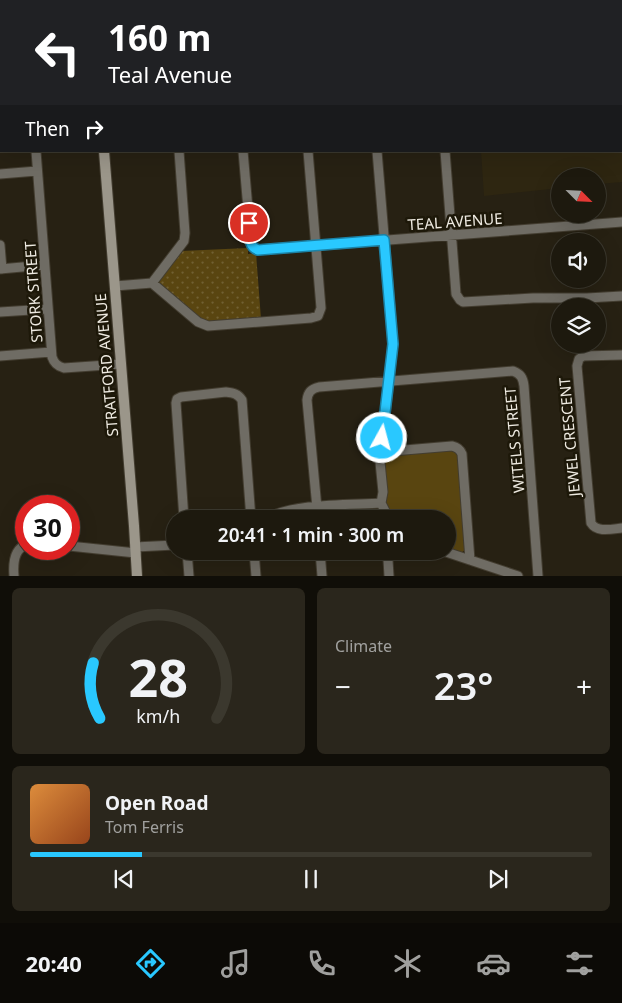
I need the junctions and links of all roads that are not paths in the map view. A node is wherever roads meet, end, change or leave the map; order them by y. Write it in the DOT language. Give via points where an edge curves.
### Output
graph roads {
  1 [pos="36,152"];
  2 [pos="104,152"];
  3 [pos="179,152"];
  4 [pos="243,152"];
  5 [pos="308,152"];
  6 [pos="377,152"];
  7 [pos="445,152"];
  8 [pos="37,171"];
  9 [pos="0,174"];
  10 [pos="622,222"];
  11 [pos="452,236"];
  12 [pos="384,240"];
  13 [pos="0,245"];
  14 [pos="316,246"];
  15 [pos="44,264"];
  16 [pos="1,269"];
  17 [pos="152,283"];
  18 [pos="115,286"];
  19 [pos="622,296"];
  20 [pos="47,309"];
  21 [pos="0,312"];
  22 [pos="50,352"];
  23 [pos="622,354"];
  24 [pos="0,356"];
  25 [pos="121,364"];
  26 [pos="389,381"];
  27 [pos="381,452"];
  28 [pos="380,503"];
  29 [pos="317,507"];
  30 [pos="183,510"];
  31 [pos="250,510"];
  32 [pos="291,510"];
  33 [pos="317,510"];
  34 [pos="384,510"];
  35 [pos="622,528"];
  36 [pos="166,546"];
  37 [pos="80,547"];
  38 [pos="135,550"];
  39 [pos="456,555"];
  40 [pos="15,560"];
  41 [pos="188,560"];
  42 [pos="255,560"];
  43 [pos="321,560"];
  44 [pos="388,560"];
  45 [pos="470,560"];
  46 [pos="14,576"];
  47 [pos="137,576"];
  48 [pos="189,576"];
  49 [pos="256,576"];
  50 [pos="322,576"];
  51 [pos="389,576"];
  52 [pos="518,576"];
  53 [pos="538,576"];
  1 -- 8 [label="street, STORK STREET"];
  2 -- 18 [label="street, STRATFORD AVENUE"];
  3 -- 17 [label="street" via="185,237"];
  4 -- 14 [label="street, TEAL AVENUE" via="253,248"];
  5 -- 14 [label="street"];
  6 -- 12 [label="street"];
  7 -- 11 [label="street"];
  8 -- 9 [label="street"];
  8 -- 15 [label="street, STORK STREET"];
  10 -- 11 [label="street, TEAL AVENUE"];
  11 -- 12 [label="street, TEAL AVENUE"];
  11 -- 19 [label="street" via="456,294 463,302"];
  12 -- 14 [label="street, TEAL AVENUE"];
  12 -- 26 [label="street" via="393,344"];
  13 -- 16 [label="street"];
  14 -- 17 [label="street" via="321,308 318,316 311,318 205,326"];
  15 -- 16 [label="street"];
  15 -- 20 [label="street, STORK STREET"];
  17 -- 18 [label="street"];
  18 -- 25 [label="street, STRATFORD AVENUE"];
  20 -- 21 [label="street"];
  20 -- 22 [label="street, STORK STREET"];
  22 -- 24 [label="street"];
  22 -- 25 [label="street, STORK STREET" via="54,362 64,368"];
  23 -- 35 [label="street, JEWEL CRESCENT" via="584,356 577,366 591,523 599,530"];
  25 -- 38 [label="street, STRATFORD AVENUE"];
  26 -- 27 [label="street"];
  26 -- 29 [label="street" via="319,387 307,395"];
  26 -- 53 [label="street, WITELS STREET" via="513,372 520,375 524,386"];
  27 -- 28 [label="street" via="383,492"];
  27 -- 45 [label="street" via="452,446 460,451"];
  28 -- 29 [label="street"];
  28 -- 34 [label="street"];
  29 -- 32 [label="street"];
  29 -- 33 [label="street"];
  30 -- 31 [label="street" via="177,399 226,392 234,393 242,400"];
  36 -- 38 [label="street"];
  37 -- 38 [label="street"];
  38 -- 47 [label="street, STRATFORD AVENUE"];
  39 -- 45 [label="street"];
  40 -- 46 [label="street"];
  41 -- 48 [label="street"];
  42 -- 49 [label="street"];
  43 -- 50 [label="street"];
  44 -- 51 [label="street"];
  45 -- 52 [label="street"];
}
